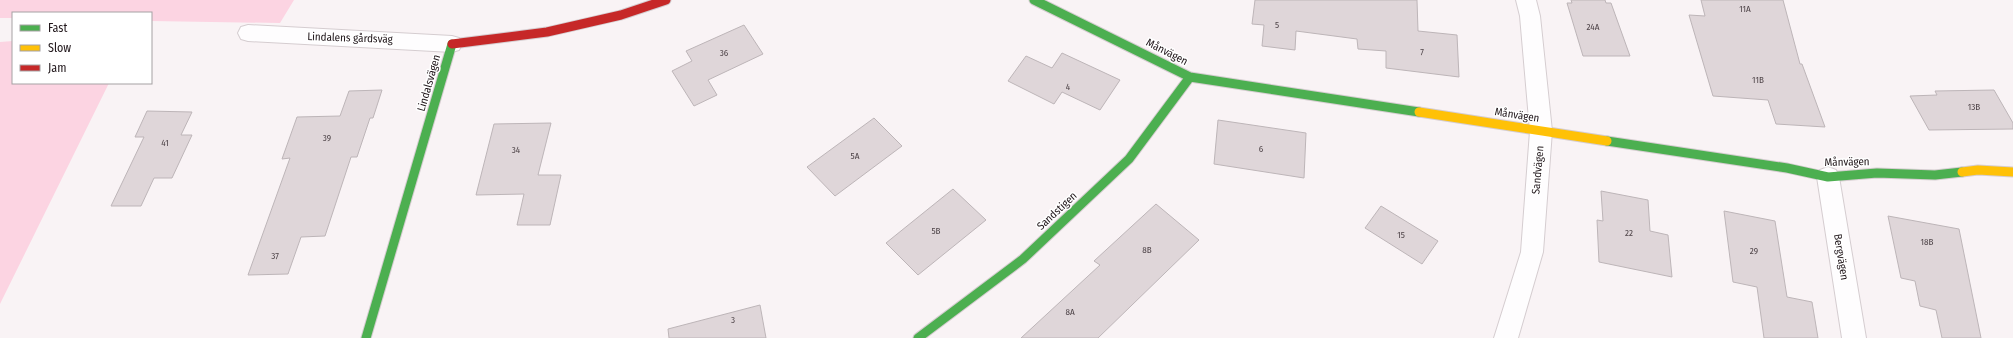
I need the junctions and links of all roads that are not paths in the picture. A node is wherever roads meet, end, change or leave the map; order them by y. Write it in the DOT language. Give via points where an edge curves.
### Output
graph roads {
  1 [pos="666,0"];
  2 [pos="1034,0"];
  3 [pos="1526,0"];
  4 [pos="248,33"];
  5 [pos="452,44"];
  6 [pos="1190,77"];
  7 [pos="1542,130"];
  8 [pos="2013,172"];
  9 [pos="1828,177"];
  10 [pos="366,338"];
  11 [pos="918,338"];
  12 [pos="1506,338"];
  13 [pos="1854,338"];
  1 -- 5 [label="street, Lindalsvägen" via="622,16 547,32"];
  2 -- 6 [label="street, Månvägen"];
  3 -- 7 [label="street, Sandvägen" via="1530,16"];
  4 -- 5 [label="street, Lindalens gårdsväg"];
  5 -- 10 [label="street, Lindalsvägen"];
  6 -- 7 [label="street, Månvägen"];
  6 -- 11 [label="street, Sandstigen" via="1129,159 1023,259"];
  7 -- 9 [label="street, Månvägen" via="1787,168"];
  7 -- 12 [label="street, Sandvägen" via="1532,252"];
  8 -- 9 [label="street, Månvägen" via="1978,170 1935,175 1877,173"];
  9 -- 13 [label="street, Bergvägen"];
}
